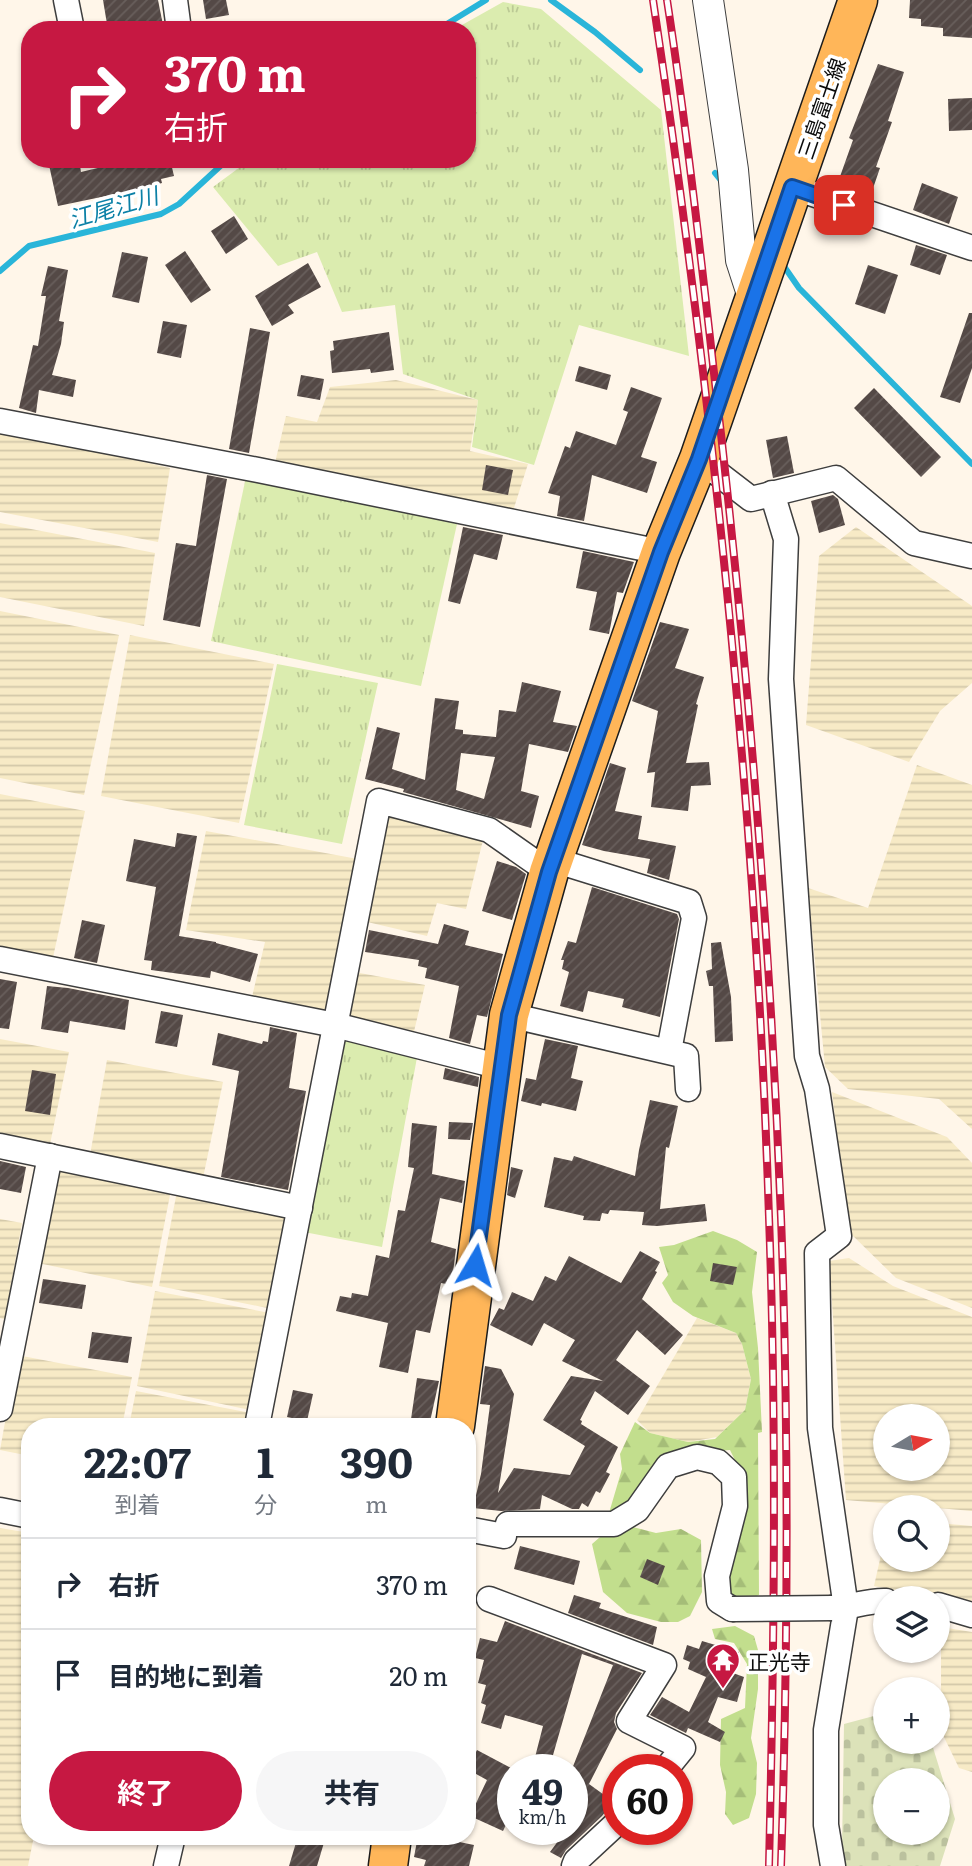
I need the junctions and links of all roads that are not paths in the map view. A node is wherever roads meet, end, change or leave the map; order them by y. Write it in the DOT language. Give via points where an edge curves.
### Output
graph roads {
  1 [pos="66,0"];
  2 [pos="175,0"];
  3 [pos="708,0"];
  4 [pos="858,0"];
  5 [pos="70,21"];
  6 [pos="178,21"];
  7 [pos="792,187"];
  8 [pos="972,248"];
  9 [pos="765,269"];
  10 [pos="0,421"];
  11 [pos="699,459"];
  12 [pos="772,493"];
  13 [pos="661,552"];
  14 [pos="972,556"];
  15 [pos="552,866"];
  16 [pos="0,959"];
  17 [pos="509,1015"];
  18 [pos="335,1025"];
  19 [pos="670,1051"];
  20 [pos="501,1066"];
  21 [pos="688,1089"];
  22 [pos="0,1146"];
  23 [pos="50,1156"];
  24 [pos="300,1208"];
  25 [pos="0,1409"];
  26 [pos="259,1418"];
  27 [pos="456,1418"];
  28 [pos="0,1510"];
  29 [pos="21,1514"];
  30 [pos="476,1530"];
  31 [pos="489,1599"];
  32 [pos="873,1601"];
  33 [pos="839,1608"];
  34 [pos="950,1609"];
  35 [pos="972,1615"];
  36 [pos="678,1754"];
  37 [pos="602,1837"];
  38 [pos="171,1845"];
  39 [pos="391,1845"];
  40 [pos="166,1866"];
  41 [pos="388,1866"];
  42 [pos="574,1866"];
  43 [pos="833,1866"];
  1 -- 5 [label="street"];
  2 -- 6 [label="street"];
  3 -- 9 [label="street" via="741,260"];
  4 -- 7 [label="main road, 三島富士線"];
  7 -- 8 [label="street"];
  7 -- 9 [label="main road, 三島富士線"];
  9 -- 11 [label="main road, 三島富士線"];
  10 -- 13 [label="street"];
  11 -- 12 [label="street" via="751,499"];
  11 -- 13 [label="main road, 三島富士線"];
  12 -- 14 [label="street" via="836,478 914,543"];
  12 -- 33 [label="street" via="786,539 781,679 807,1056 817,1089 839,1236 817,1253 820,1428"];
  13 -- 15 [label="main road, 三島富士線"];
  15 -- 17 [label="main road, 三島富士線"];
  15 -- 18 [label="street" via="489,831 379,801"];
  15 -- 19 [label="street" via="689,902 694,918"];
  16 -- 18 [label="street"];
  17 -- 19 [label="street"];
  17 -- 20 [label="main road, 三島富士線"];
  18 -- 20 [label="street"];
  18 -- 24 [label="street"];
  19 -- 21 [label="street" via="686,1056"];
  20 -- 27 [label="main road, 三島富士線"];
  22 -- 23 [label="street"];
  23 -- 24 [label="street"];
  23 -- 25 [label="street"];
  24 -- 26 [label="street"];
  28 -- 29 [label="street"];
  30 -- 33 [label="street, bridge" via="614,1524 637,1510 668,1466 697,1457 718,1462 734,1477 735,1506 717,1576 719,1601 732,1609"];
  31 -- 36 [label="street" via="664,1665 629,1721 683,1748"];
  32 -- 33 [label="street"];
  33 -- 43 [label="street" via="826,1730 825,1825"];
  34 -- 35 [label="street"];
  37 -- 42 [label="street"];
  38 -- 40 [label="street"];
  39 -- 41 [label="main road"];
}
